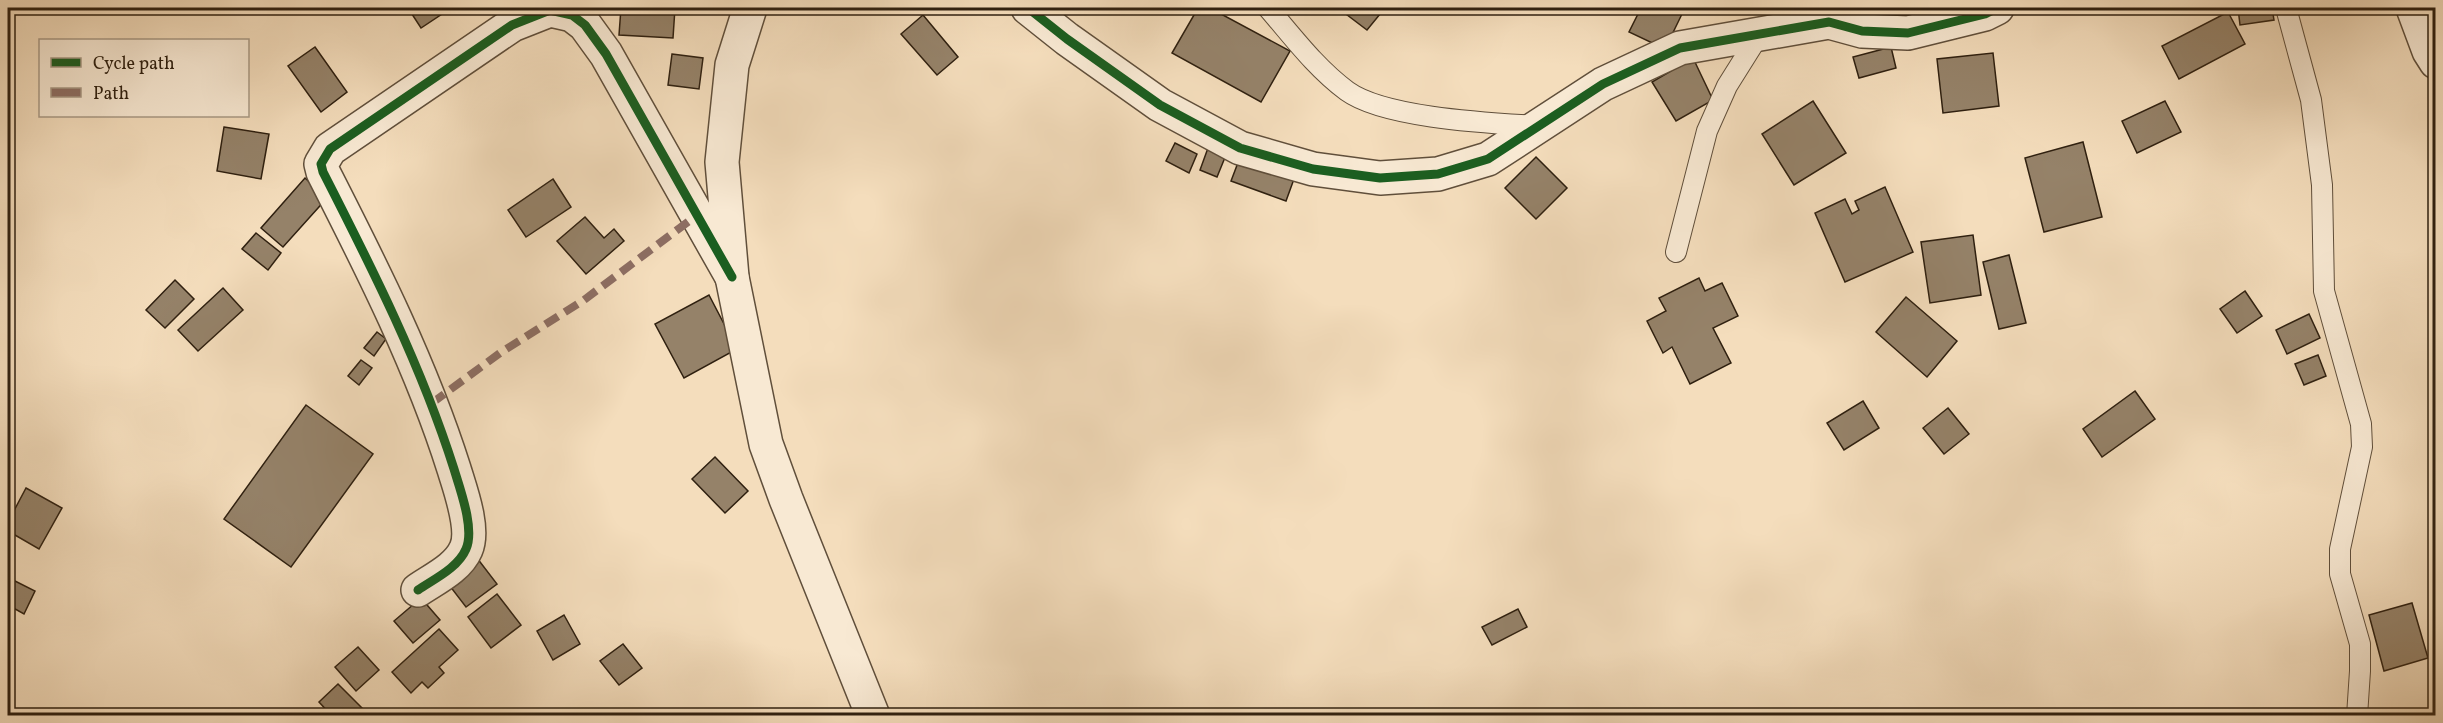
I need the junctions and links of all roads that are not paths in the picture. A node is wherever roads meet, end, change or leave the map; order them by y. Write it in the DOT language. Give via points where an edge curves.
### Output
graph roads {
  1 [pos="750,8"];
  2 [pos="1028,8"];
  3 [pos="1268,8"];
  4 [pos="1997,8"];
  5 [pos="2286,8"];
  6 [pos="2413,8"];
  7 [pos="1828,15"];
  8 [pos="1758,35"];
  9 [pos="2436,62"];
  10 [pos="1539,126"];
  11 [pos="722,162"];
  12 [pos="697,215"];
  13 [pos="1676,252"];
  14 [pos="732,277"];
  15 [pos="418,590"];
  16 [pos="873,716"];
  17 [pos="2356,716"];
  1 -- 11 [label="street" via="732,65"];
  2 -- 10 [label="street" via="1160,105 1240,147 1313,169 1380,178 1437,174 1488,159"];
  3 -- 10 [label="lane" via="1318,66 1349,93 1381,106 1470,122"];
  4 -- 7 [label="street" via="1908,33 1862,31"];
  5 -- 17 [label="lane" via="2311,100 2322,185 2324,291 2361,424 2362,447 2340,557 2340,574 2360,644"];
  6 -- 9 [label="street" via="2428,51"];
  7 -- 8 [label="street"];
  8 -- 10 [label="street" via="1680,48 1603,84"];
  8 -- 13 [label="lane" via="1727,86 1707,131"];
  11 -- 12 [label="street"];
  11 -- 14 [label="street"];
  12 -- 14 [label="street"];
  12 -- 15 [label="street" via="606,54 585,25 572,15 550,10 512,25 324,156 322,171 414,357 463,497 469,536 466,549 456,564"];
  14 -- 16 [label="street" via="766,444"];
}
